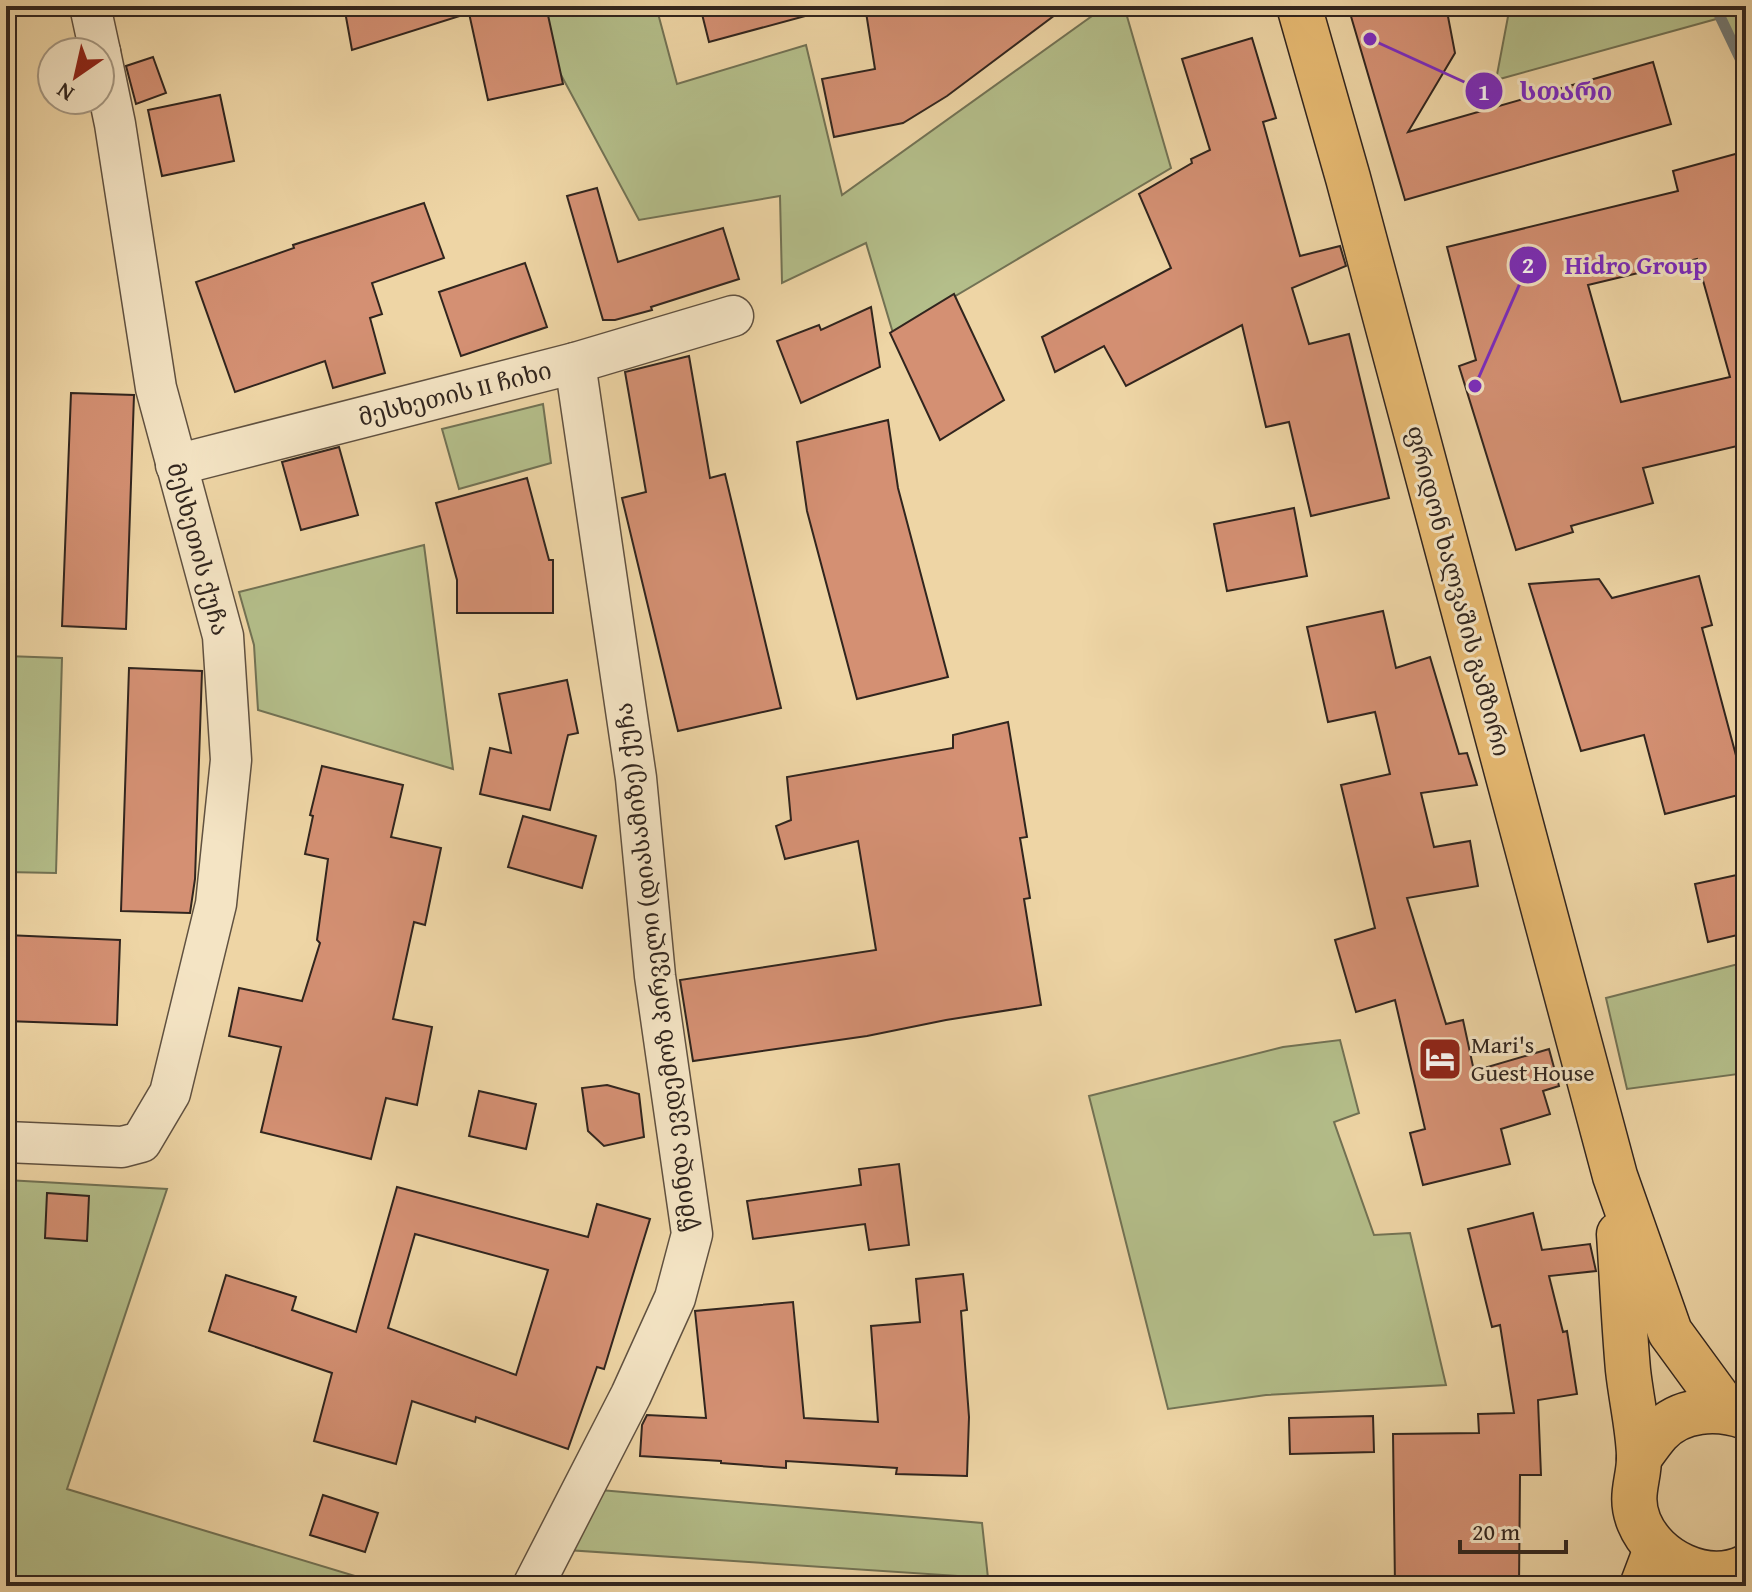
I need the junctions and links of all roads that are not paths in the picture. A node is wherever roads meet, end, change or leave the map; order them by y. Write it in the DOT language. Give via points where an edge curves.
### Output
graph roads {
  1 [pos="90,6"];
  2 [pos="1299,6"];
  3 [pos="97,36"];
  4 [pos="113,116"];
  5 [pos="733,316"];
  6 [pos="575,363"];
  7 [pos="176,465"];
  8 [pos="6,1142"];
  9 [pos="1615,1176"];
  10 [pos="1736,1414"];
  11 [pos="1639,1458"];
  12 [pos="1649,1567"];
  13 [pos="1738,1574"];
  14 [pos="533,1586"];
  1 -- 3 [label="street, მესხეთის ქუჩა"];
  2 -- 9 [label="highway, ფრიდონ ხალვაშის გამზირი"];
  4 -- 7 [label="street, მესხეთის ქუჩა" via="156,388"];
  5 -- 6 [label="street, მესხეთის II ჩიხი"];
  6 -- 7 [label="street, მესხეთის II ჩიხი"];
  6 -- 14 [label="street, წმინდა ევდემოზ პირველი (დიასამიზე) ქუჩა" via="636,778 655,976 692,1234 675,1298"];
  7 -- 8 [label="street, მესხეთის ქუჩა" via="223,636 231,760 216,904 170,1093 141,1142 122,1147"];
  9 -- 10 [label="highway" via="1670,1332"];
  9 -- 11 [label="highway"];
  10 -- 11 [label="highway" via="1691,1413 1660,1430"];
  11 -- 12 [label="highway" via="1632,1490"];
  12 -- 13 [label="highway"];
}
